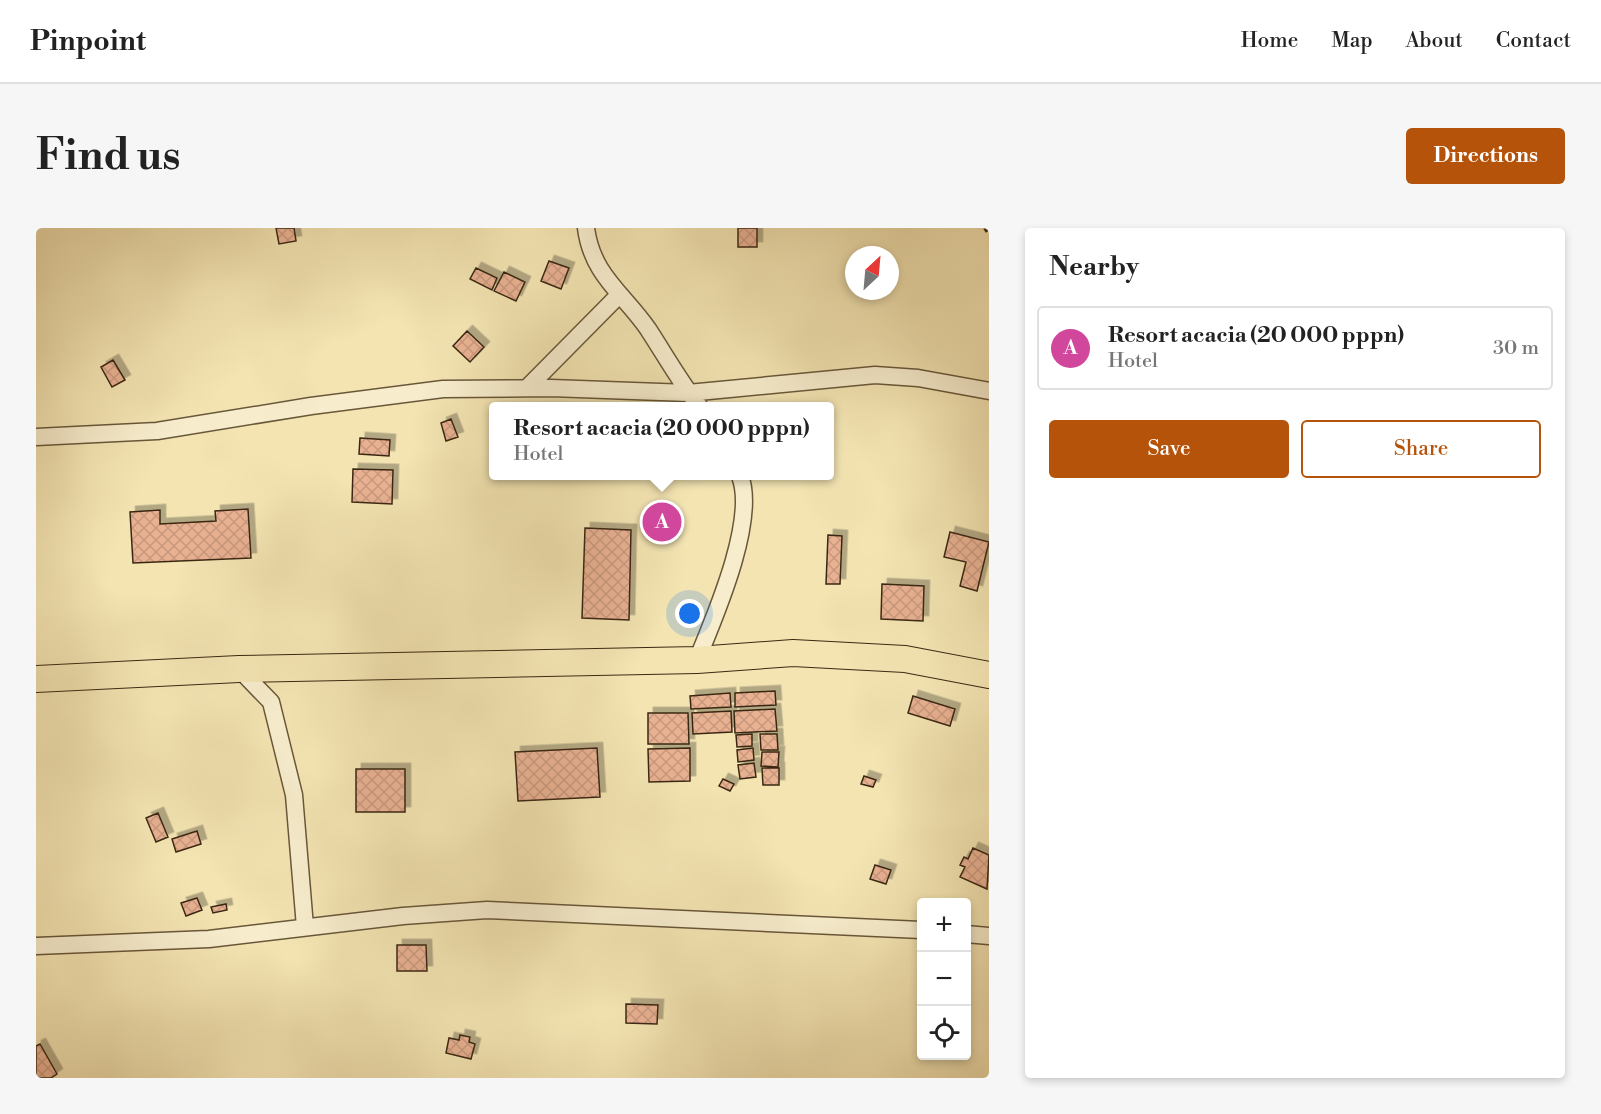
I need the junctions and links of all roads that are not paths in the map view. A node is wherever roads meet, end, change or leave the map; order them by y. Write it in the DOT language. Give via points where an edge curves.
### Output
graph roads {
  1 [pos="586,228"];
  2 [pos="618,296"];
  3 [pos="527,388"];
  4 [pos="989,391"];
  5 [pos="688,393"];
  6 [pos="696,402"];
  7 [pos="36,437"];
  8 [pos="742,480"];
  9 [pos="698,660"];
  10 [pos="239,669"];
  11 [pos="989,675"];
  12 [pos="36,679"];
  13 [pos="305,927"];
  14 [pos="917,930"];
  15 [pos="971,934"];
  16 [pos="989,936"];
  17 [pos="36,946"];
  1 -- 2 [label="street" via="596,264"];
  2 -- 3 [label="street"];
  2 -- 5 [label="street" via="646,327"];
  3 -- 5 [label="street"];
  3 -- 7 [label="street" via="442,389 157,431"];
  4 -- 5 [label="street" via="918,378 874,375"];
  5 -- 6 [label="street"];
  8 -- 9 [label="street" via="743,518 734,556"];
  9 -- 10 [label="main road"];
  9 -- 11 [label="main road" via="793,653 905,659"];
  10 -- 12 [label="main road"];
  10 -- 13 [label="street" via="271,702 294,795"];
  13 -- 14 [label="street" via="487,910"];
  13 -- 17 [label="street" via="209,939"];
  15 -- 16 [label="street"];
}
